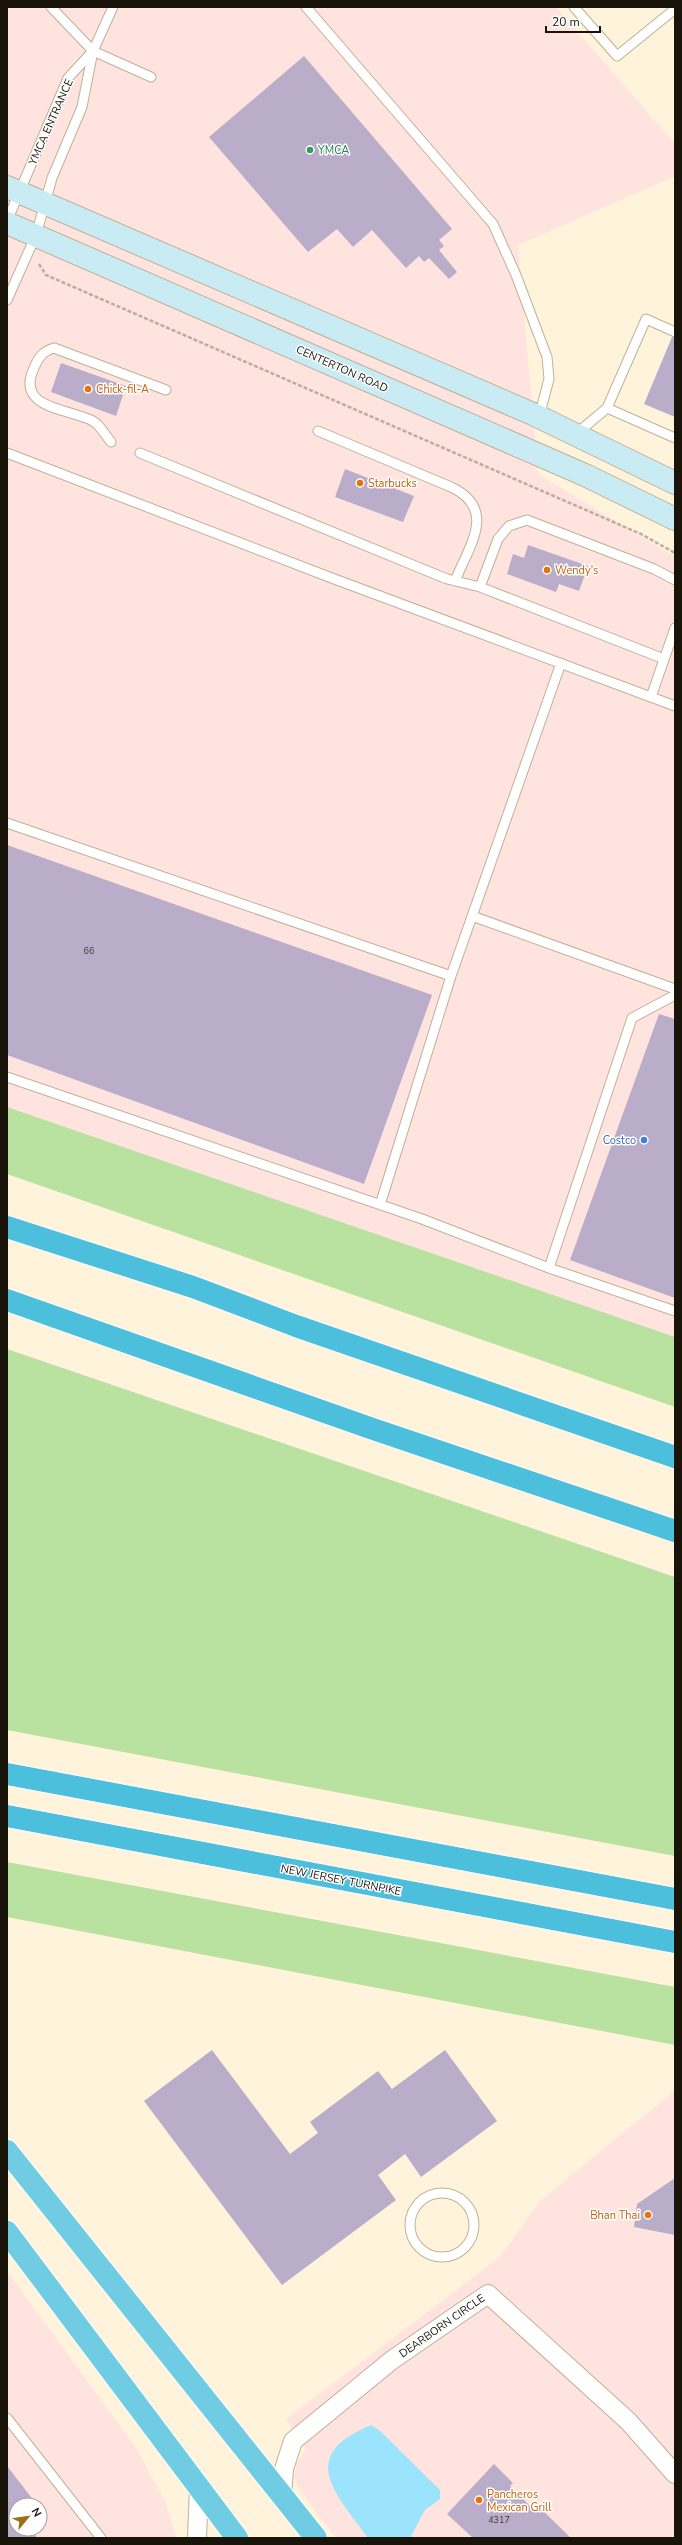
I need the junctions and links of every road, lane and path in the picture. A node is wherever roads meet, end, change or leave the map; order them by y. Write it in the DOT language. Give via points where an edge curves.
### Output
graph roads {
  1 [pos="51,7"];
  2 [pos="113,7"];
  3 [pos="306,7"];
  4 [pos="574,7"];
  5 [pos="675,9"];
  6 [pos="93,51"];
  7 [pos="151,77"];
  8 [pos="13,190"];
  9 [pos="45,204"];
  10 [pos="7,222"];
  11 [pos="36,235"];
  12 [pos="39,264"];
  13 [pos="7,300"];
  14 [pos="675,332"];
  15 [pos="166,390"];
  16 [pos="607,408"];
  17 [pos="539,417"];
  18 [pos="318,431"];
  19 [pos="576,434"];
  20 [pos="675,438"];
  21 [pos="111,442"];
  22 [pos="7,453"];
  23 [pos="140,453"];
  24 [pos="675,483"];
  25 [pos="673,517"];
  26 [pos="675,553"];
  27 [pos="675,580"];
  28 [pos="455,581"];
  29 [pos="480,587"];
  30 [pos="675,628"];
  31 [pos="664,659"];
  32 [pos="561,664"];
  33 [pos="651,697"];
  34 [pos="675,706"];
  35 [pos="7,823"];
  36 [pos="472,916"];
  37 [pos="451,976"];
  38 [pos="675,989"];
  39 [pos="675,995"];
  40 [pos="7,1077"];
  41 [pos="380,1205"];
  42 [pos="7,1226"];
  43 [pos="549,1268"];
  44 [pos="7,1300"];
  45 [pos="675,1311"];
  46 [pos="675,1457"];
  47 [pos="675,1530"];
  48 [pos="7,1774"];
  49 [pos="7,1816"];
  50 [pos="675,1899"];
  51 [pos="675,1942"];
  52 [pos="7,2151"];
  53 [pos="473,2214"];
  54 [pos="7,2232"];
  55 [pos="7,2418"];
  56 [pos="675,2474"];
  57 [pos="199,2487"];
  58 [pos="282,2496"];
  59 [pos="101,2538"];
  60 [pos="197,2538"];
  61 [pos="237,2538"];
  62 [pos="316,2538"];
  1 -- 6 [label="lane"];
  2 -- 6 [label="lane"];
  3 -- 17 [label="lane" via="493,224 516,275 547,357 550,379"];
  4 -- 5 [label="lane" via="617,56"];
  6 -- 7 [label="lane"];
  6 -- 8 [label="lane, YMCA ENTRANCE" via="68,78"];
  6 -- 9 [label="lane, YMCA ENTRANCE" via="82,106 52,178"];
  8 -- 9 [label="main road"];
  8 -- 10 [label="lane, YMCA ENTRANCE"];
  9 -- 11 [label="lane, YMCA ENTRANCE"];
  9 -- 17 [label="main road"];
  10 -- 11 [label="main road, CENTERTON ROAD"];
  11 -- 13 [label="lane, YMCA ENTRANCE"];
  11 -- 25 [label="main road, CENTERTON ROAD" via="585,475"];
  12 -- 26 [label="path" via="46,275 656,541"];
  14 -- 16 [label="lane" via="646,319"];
  15 -- 21 [label="lane" via="54,348 41,354 29,378 30,391 36,400 94,422"];
  16 -- 19 [label="lane"];
  16 -- 20 [label="lane"];
  17 -- 19 [label="main road"];
  18 -- 28 [label="lane" via="464,493 474,503 478,524"];
  19 -- 24 [label="main road"];
  22 -- 32 [label="lane"];
  23 -- 28 [label="lane"];
  27 -- 29 [label="lane" via="654,569 527,520 509,526 498,539"];
  28 -- 29 [label="lane"];
  29 -- 31 [label="lane"];
  30 -- 31 [label="lane"];
  31 -- 33 [label="lane"];
  32 -- 33 [label="lane"];
  32 -- 36 [label="lane"];
  33 -- 34 [label="lane"];
  35 -- 37 [label="lane"];
  36 -- 37 [label="lane"];
  36 -- 38 [label="lane"];
  37 -- 41 [label="lane"];
  39 -- 43 [label="lane" via="632,1018"];
  40 -- 41 [label="lane"];
  41 -- 43 [label="lane"];
  42 -- 46 [label="highway" via="193,1287 296,1326"];
  43 -- 45 [label="lane"];
  44 -- 47 [label="highway" via="373,1429"];
  48 -- 50 [label="highway"];
  49 -- 51 [label="highway, NEW JERSEY TURNPIKE"];
  52 -- 58 [label="highway"];
  53 -- 53 [label="lane" via="460,2198 440,2192 430,2195 421,2200 410,2219 413,2239 419,2248 428,2254 449,2257 459,2252 470,2240 474,2225"];
  54 -- 57 [label="highway"];
  55 -- 59 [label="lane"];
  56 -- 58 [label="street, DEARBORN CIRCLE" via="628,2421 488,2294 392,2360 293,2441 284,2469"];
  57 -- 60 [label="street"];
  57 -- 61 [label="highway"];
  58 -- 62 [label="highway"];
}
